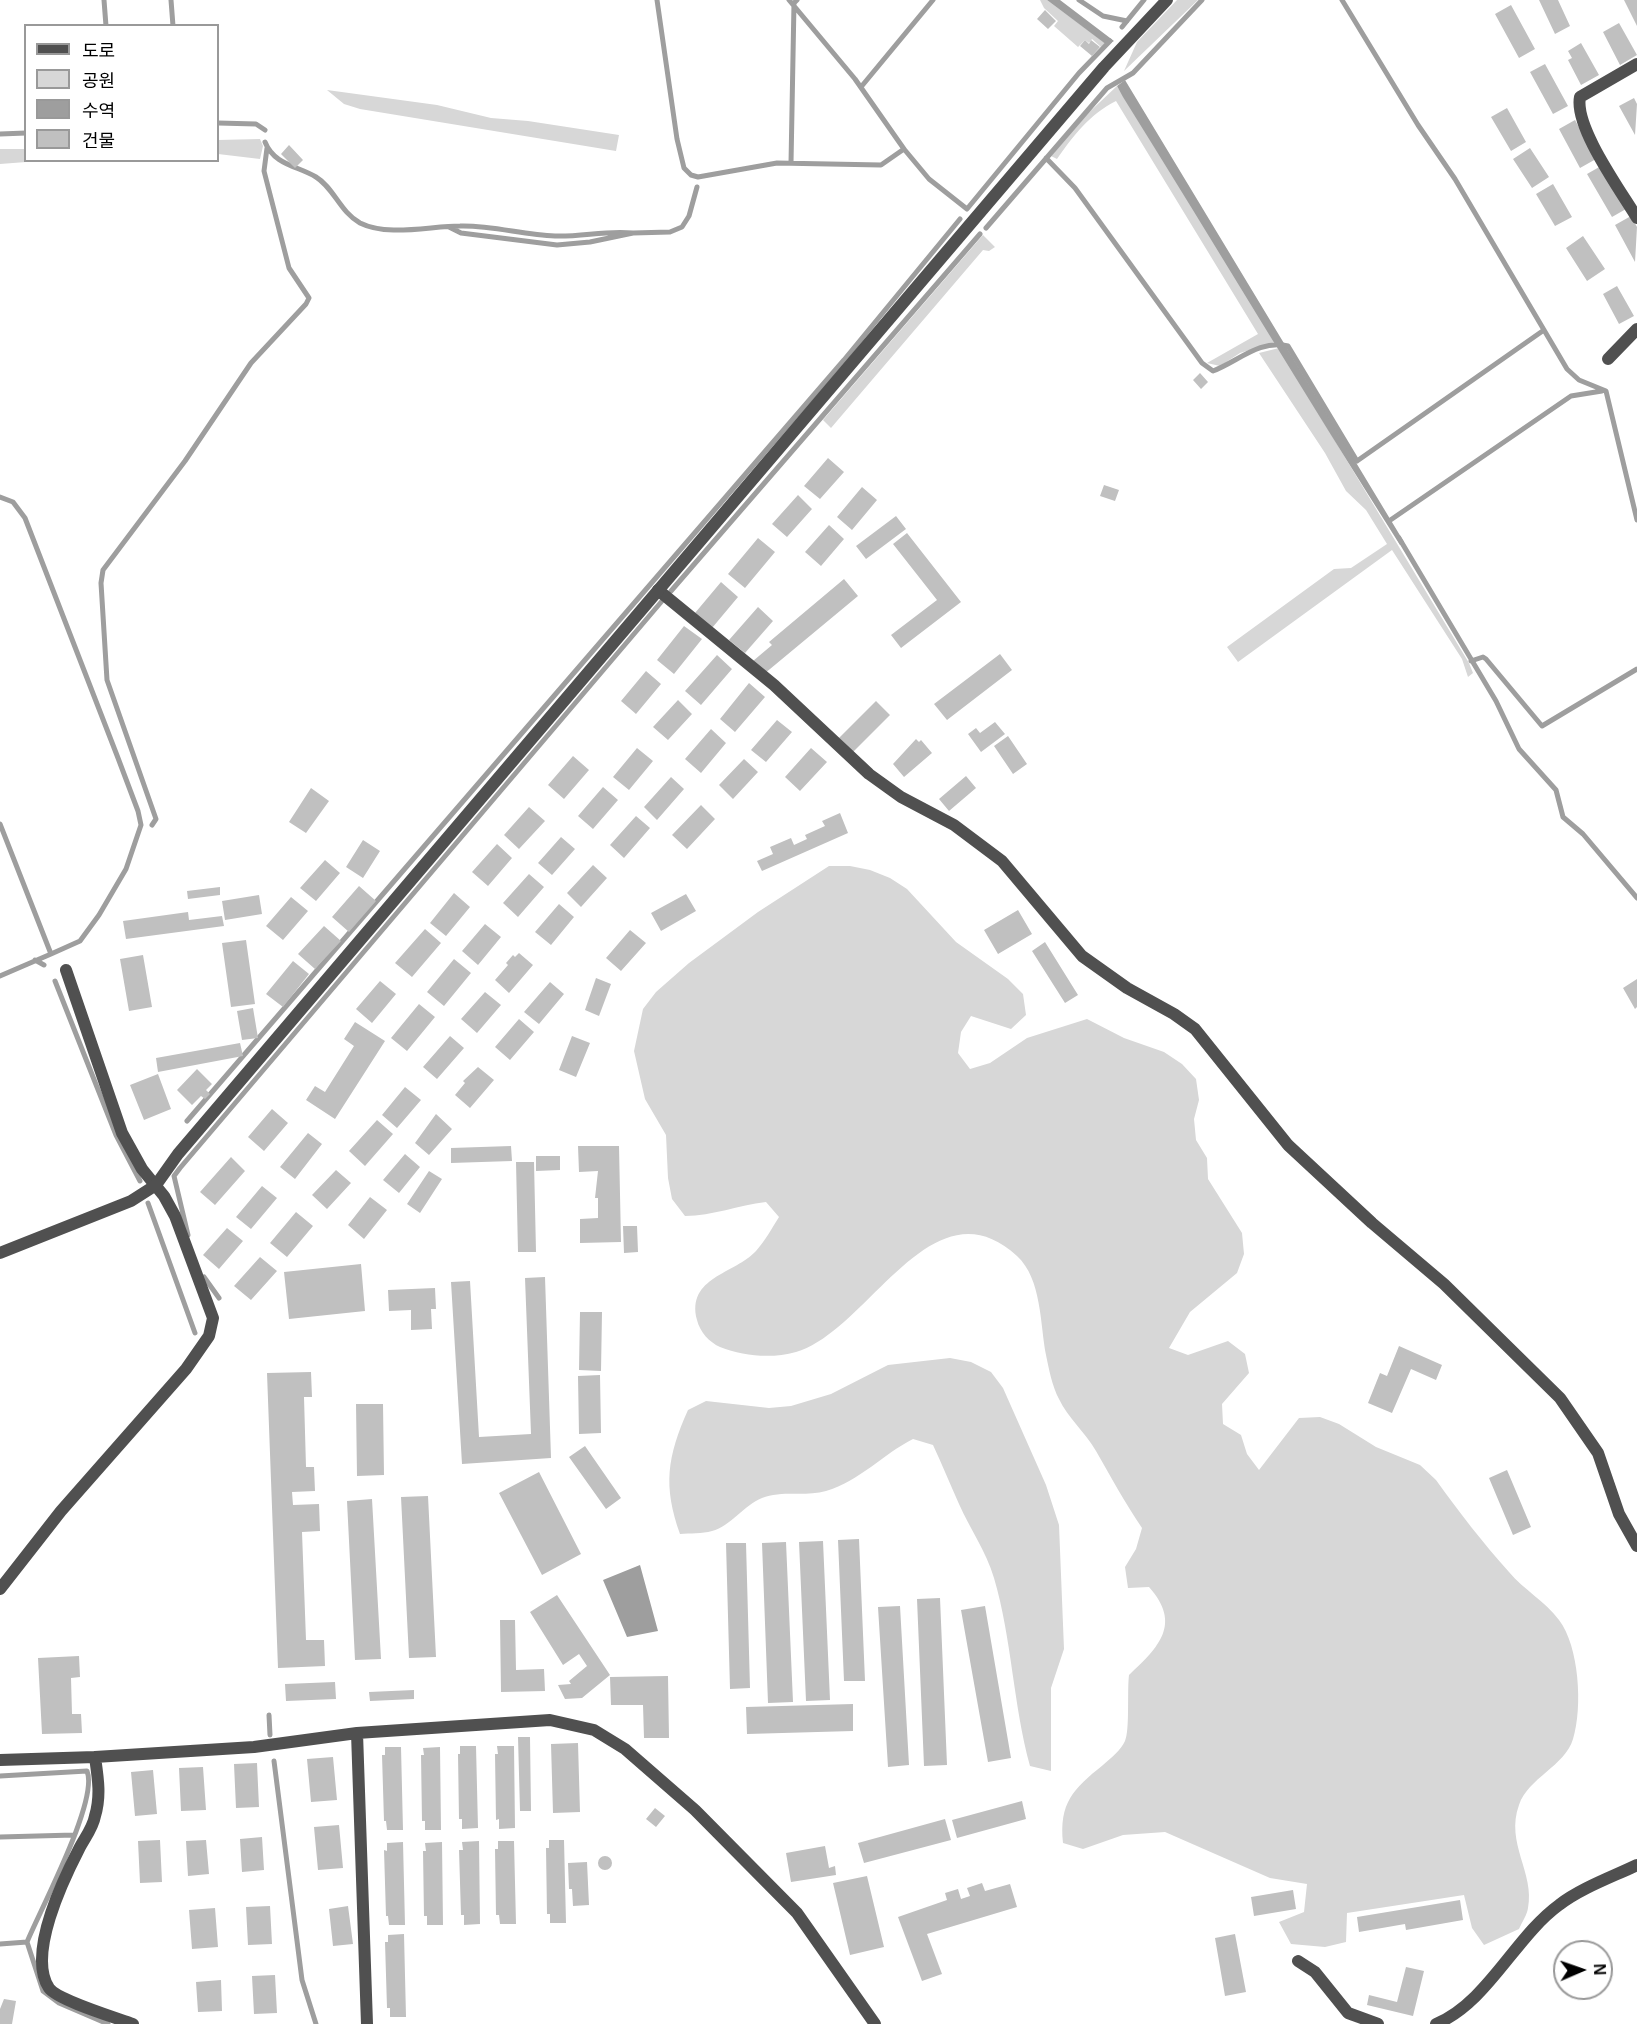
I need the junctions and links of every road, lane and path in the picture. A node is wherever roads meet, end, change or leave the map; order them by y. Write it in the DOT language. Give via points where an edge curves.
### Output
graph roads {
  1 [pos="1167,0"];
  2 [pos="1637,64"];
  3 [pos="1637,218"];
  4 [pos="1637,329"];
  5 [pos="1608,359"];
  6 [pos="658,590"];
  7 [pos="66,970"];
  8 [pos="156,1185"];
  9 [pos="0,1253"];
  10 [pos="1637,1546"];
  11 [pos="0,1589"];
  12 [pos="357,1732"];
  13 [pos="95,1757"];
  14 [pos="0,1760"];
  15 [pos="1637,1865"];
  16 [pos="1298,1961"];
  17 [pos="133,2024"];
  18 [pos="367,2024"];
  19 [pos="875,2024"];
  20 [pos="1378,2024"];
  21 [pos="1436,2024"];
  1 -- 6 [label="street" via="1104,67"];
  2 -- 3 [label="street" via="1580,98 1578,109"];
  4 -- 5 [label="street"];
  6 -- 8 [label="street" via="185,1145"];
  6 -- 10 [label="street" via="774,686 869,774 901,797 954,825 1002,861 1082,956 1195,1029 1288,1145 1444,1284 1560,1398 1598,1453 1619,1514"];
  7 -- 8 [label="street" via="122,1133"];
  8 -- 9 [label="street" via="131,1201"];
  8 -- 11 [label="street" via="175,1216 213,1318 209,1336"];
  12 -- 13 [label="street" via="254,1747"];
  12 -- 18 [label="street"];
  12 -- 19 [label="street" via="550,1720 594,1730 625,1749 694,1810 797,1913"];
  13 -- 14 [label="street"];
  13 -- 17 [label="street" via="100,1791 95,1819 46,1928 44,1975 50,1989 60,1996"];
  15 -- 21 [label="street" via="1559,1905 1470,2001"];
  16 -- 20 [label="street" via="1315,1972 1348,2013"];
}
